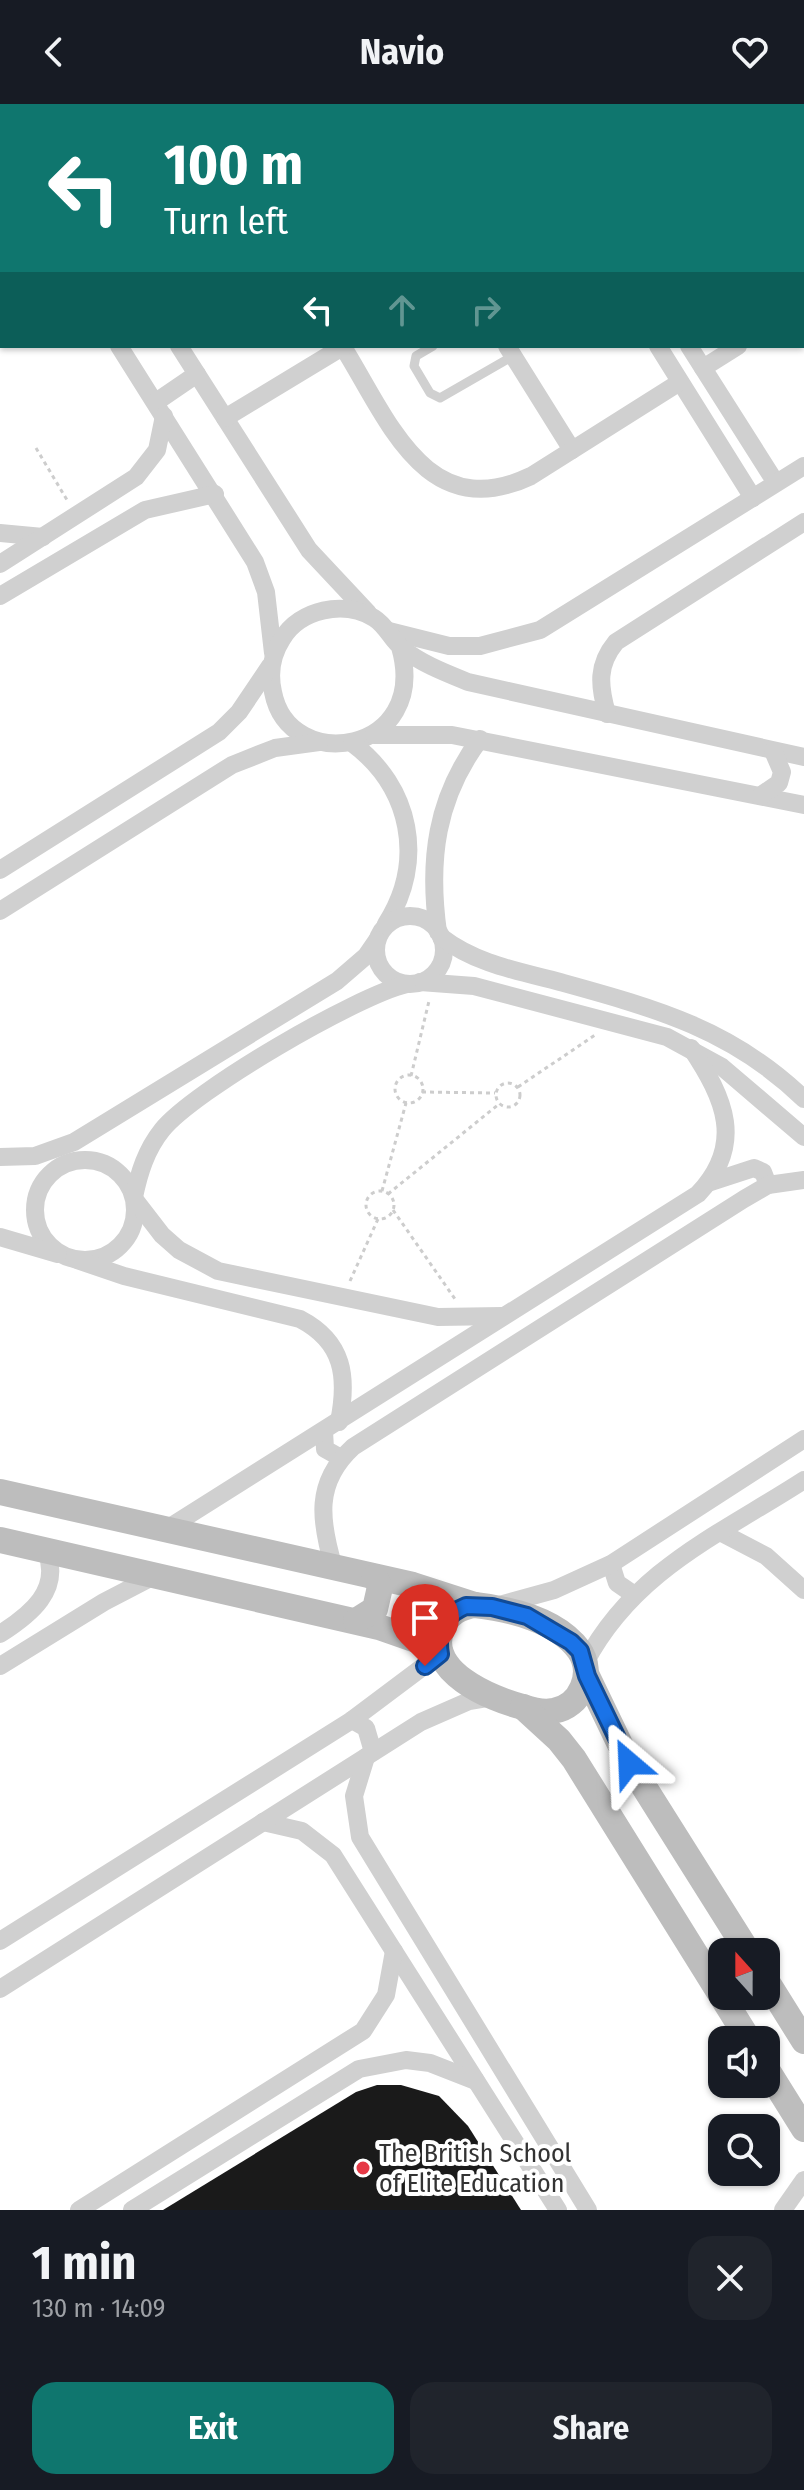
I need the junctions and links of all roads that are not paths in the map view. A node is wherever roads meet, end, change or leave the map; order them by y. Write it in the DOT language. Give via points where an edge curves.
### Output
graph roads {
  1 [pos="120,348"];
  2 [pos="180,348"];
  3 [pos="341,348"];
  4 [pos="345,348"];
  5 [pos="430,348"];
  6 [pos="659,348"];
  7 [pos="690,348"];
  8 [pos="735,348"];
  9 [pos="510,351"];
  10 [pos="703,368"];
  11 [pos="197,374"];
  12 [pos="680,382"];
  13 [pos="160,409"];
  14 [pos="225,418"];
  15 [pos="572,450"];
  16 [pos="804,466"];
  17 [pos="776,483"];
  18 [pos="215,494"];
  19 [pos="753,498"];
  20 [pos="804,522"];
  21 [pos="0,533"];
  22 [pos="43,537"];
  23 [pos="0,564"];
  24 [pos="0,596"];
  25 [pos="373,618"];
  26 [pos="389,631"];
  27 [pos="400,647"];
  28 [pos="272,660"];
  29 [pos="607,714"];
  30 [pos="371,735"];
  31 [pos="480,739"];
  32 [pos="322,742"];
  33 [pos="352,743"];
  34 [pos="773,751"];
  35 [pos="191,752"];
  36 [pos="804,757"];
  37 [pos="207,779"];
  38 [pos="760,796"];
  39 [pos="804,805"];
  40 [pos="0,870"];
  41 [pos="0,911"];
  42 [pos="380,934"];
  43 [pos="440,935"];
  44 [pos="420,983"];
  45 [pos="691,1048"];
  46 [pos="804,1099"];
  47 [pos="804,1137"];
  48 [pos="74,1142"];
  49 [pos="35,1156"];
  50 [pos="0,1157"];
  51 [pos="62,1165"];
  52 [pos="804,1180"];
  53 [pos="708,1183"];
  54 [pos="768,1185"];
  55 [pos="134,1199"];
  56 [pos="0,1237"];
  57 [pos="68,1257"];
  58 [pos="508,1315"];
  59 [pos="331,1427"];
  60 [pos="804,1439"];
  61 [pos="341,1458"];
  62 [pos="804,1480"];
  63 [pos="0,1492"];
  64 [pos="165,1530"];
  65 [pos="722,1533"];
  66 [pos="0,1540"];
  67 [pos="46,1551"];
  68 [pos="611,1564"];
  69 [pos="334,1568"];
  70 [pos="154,1576"];
  71 [pos="375,1577"];
  72 [pos="804,1590"];
  73 [pos="633,1594"];
  74 [pos="484,1606"];
  75 [pos="33,1611"];
  76 [pos="356,1621"];
  77 [pos="0,1634"];
  78 [pos="51,1634"];
  79 [pos="440,1651"];
  80 [pos="0,1666"];
  81 [pos="586,1670"];
  82 [pos="493,1697"];
  83 [pos="523,1707"];
  84 [pos="352,1720"];
  85 [pos="370,1755"];
  86 [pos="629,1763"];
  87 [pos="592,1787"];
  88 [pos="263,1822"];
  89 [pos="371,1859"];
  90 [pos="346,1875"];
  91 [pos="739,1938"];
  92 [pos="0,1941"];
  93 [pos="394,1951"];
  94 [pos="0,1989"];
  95 [pos="780,2002"];
  96 [pos="740,2026"];
  97 [pos="804,2041"];
  98 [pos="346,2043"];
  99 [pos="359,2069"];
  100 [pos="477,2081"];
  101 [pos="780,2090"];
  102 [pos="804,2129"];
  103 [pos="804,2180"];
  104 [pos="79,2210"];
  105 [pos="132,2210"];
  106 [pos="558,2210"];
  107 [pos="588,2210"];
  108 [pos="783,2210"];
  1 -- 13 [label="street"];
  2 -- 11 [label="street"];
  3 -- 14 [label="street"];
  4 -- 15 [label="street" via="409,452 443,481 465,489 510,486"];
  5 -- 9 [label="lane" via="416,356 414,366 430,393 440,398"];
  6 -- 12 [label="street"];
  7 -- 10 [label="street"];
  8 -- 10 [label="street"];
  9 -- 15 [label="street"];
  10 -- 17 [label="street"];
  11 -- 13 [label="street"];
  11 -- 14 [label="street"];
  12 -- 15 [label="street"];
  12 -- 19 [label="street"];
  13 -- 18 [label="street"];
  13 -- 22 [label="street" via="157,450 148,465 120,490"];
  14 -- 25 [label="street" via="309,550"];
  16 -- 17 [label="street"];
  17 -- 19 [label="street"];
  18 -- 24 [label="street" via="145,510"];
  18 -- 28 [label="street" via="255,562 272,624"];
  19 -- 26 [label="street" via="540,630 480,646 418,641"];
  20 -- 29 [label="street" via="616,642 599,681"];
  21 -- 22 [label="street"];
  22 -- 23 [label="street"];
  25 -- 26 [label="street"];
  25 -- 28 [label="street" via="354,610 314,613 290,630"];
  26 -- 27 [label="street"];
  27 -- 29 [label="street" via="468,682"];
  27 -- 30 [label="street" via="406,687 388,723"];
  28 -- 32 [label="street" via="274,698 281,713 292,726"];
  28 -- 35 [label="street" via="239,712"];
  29 -- 34 [label="street"];
  30 -- 31 [label="street" via="425,732"];
  30 -- 33 [label="street"];
  31 -- 38 [label="street"];
  31 -- 43 [label="street" via="463,762 441,813 434,864"];
  32 -- 33 [label="street"];
  32 -- 37 [label="street" via="251,755"];
  33 -- 42 [label="street" via="389,778 405,826 407,873"];
  34 -- 36 [label="street"];
  34 -- 38 [label="street" via="782,772 779,783"];
  35 -- 37 [label="street" via="206,765"];
  35 -- 40 [label="street"];
  37 -- 41 [label="street"];
  38 -- 39 [label="street"];
  42 -- 43 [label="street" via="391,921 412,916"];
  42 -- 44 [label="street" via="378,964 385,974"];
  42 -- 48 [label="street" via="366,956 337,981"];
  43 -- 44 [label="street" via="444,948 438,969"];
  43 -- 46 [label="street" via="480,960 687,1020 763,1064"];
  44 -- 45 [label="street" via="474,986 615,1021"];
  44 -- 55 [label="street" via="358,1001 177,1113 148,1152"];
  45 -- 47 [label="street" via="751,1088"];
  45 -- 53 [label="street" via="714,1085 727,1121 726,1143"];
  48 -- 49 [label="street"];
  48 -- 51 [label="street"];
  49 -- 50 [label="street"];
  49 -- 51 [label="street"];
  51 -- 55 [label="street" via="97,1161 114,1168"];
  51 -- 57 [label="street" via="37,1191 34,1209 45,1242"];
  52 -- 54 [label="street"];
  53 -- 54 [label="street" via="754,1168 766,1176"];
  53 -- 58 [label="street" via="687,1203"];
  54 -- 61 [label="street"];
  55 -- 57 [label="street" via="134,1220 121,1244 96,1259"];
  55 -- 58 [label="street" via="162,1235 198,1261 240,1277 426,1316"];
  56 -- 57 [label="street"];
  57 -- 59 [label="street" via="315,1327 332,1344 342,1366 344,1384"];
  58 -- 59 [label="street"];
  59 -- 61 [label="street" via="325,1449"];
  59 -- 64 [label="street"];
  60 -- 68 [label="street"];
  61 -- 69 [label="street" via="322,1499 321,1522"];
  62 -- 65 [label="street"];
  63 -- 64 [label="street"];
  64 -- 69 [label="street"];
  65 -- 72 [label="street" via="766,1556"];
  65 -- 73 [label="street"];
  66 -- 67 [label="street"];
  67 -- 70 [label="street"];
  67 -- 75 [label="street" via="52,1565 50,1582"];
  68 -- 73 [label="street" via="617,1583"];
  68 -- 74 [label="street" via="554,1590"];
  69 -- 71 [label="street"];
  70 -- 76 [label="street"];
  70 -- 78 [label="street"];
  71 -- 74 [label="street"];
  71 -- 76 [label="street" via="380,1587 375,1609"];
  73 -- 81 [label="street" via="615,1614"];
  74 -- 79 [label="street" via="458,1609 445,1622"];
  74 -- 81 [label="street" via="527,1616 560,1634 580,1651"];
  75 -- 77 [label="street"];
  75 -- 78 [label="street" via="51,1615"];
  76 -- 79 [label="street"];
  78 -- 80 [label="street"];
  79 -- 82 [label="street" via="456,1673"];
  79 -- 84 [label="street"];
  81 -- 83 [label="street" via="576,1699 566,1707"];
  81 -- 86 [label="street"];
  82 -- 83 [label="street"];
  82 -- 85 [label="street" via="445,1710"];
  83 -- 87 [label="street" via="559,1740"];
  84 -- 85 [label="street" via="371,1735"];
  84 -- 92 [label="street"];
  85 -- 88 [label="street"];
  85 -- 89 [label="street" via="355,1786 354,1817"];
  86 -- 87 [label="street" via="603,1769"];
  86 -- 91 [label="street"];
  87 -- 96 [label="street"];
  88 -- 90 [label="street" via="318,1841"];
  88 -- 94 [label="street"];
  89 -- 90 [label="street" via="351,1860"];
  89 -- 107 [label="street"];
  90 -- 93 [label="street"];
  93 -- 98 [label="street" via="377,2014"];
  93 -- 100 [label="street"];
  95 -- 97 [label="street"];
  98 -- 99 [label="street" via="359,2052"];
  98 -- 104 [label="street"];
  99 -- 100 [label="street" via="406,2060"];
  99 -- 105 [label="street"];
  100 -- 106 [label="street"];
  101 -- 102 [label="street"];
  103 -- 108 [label="street"];
}
